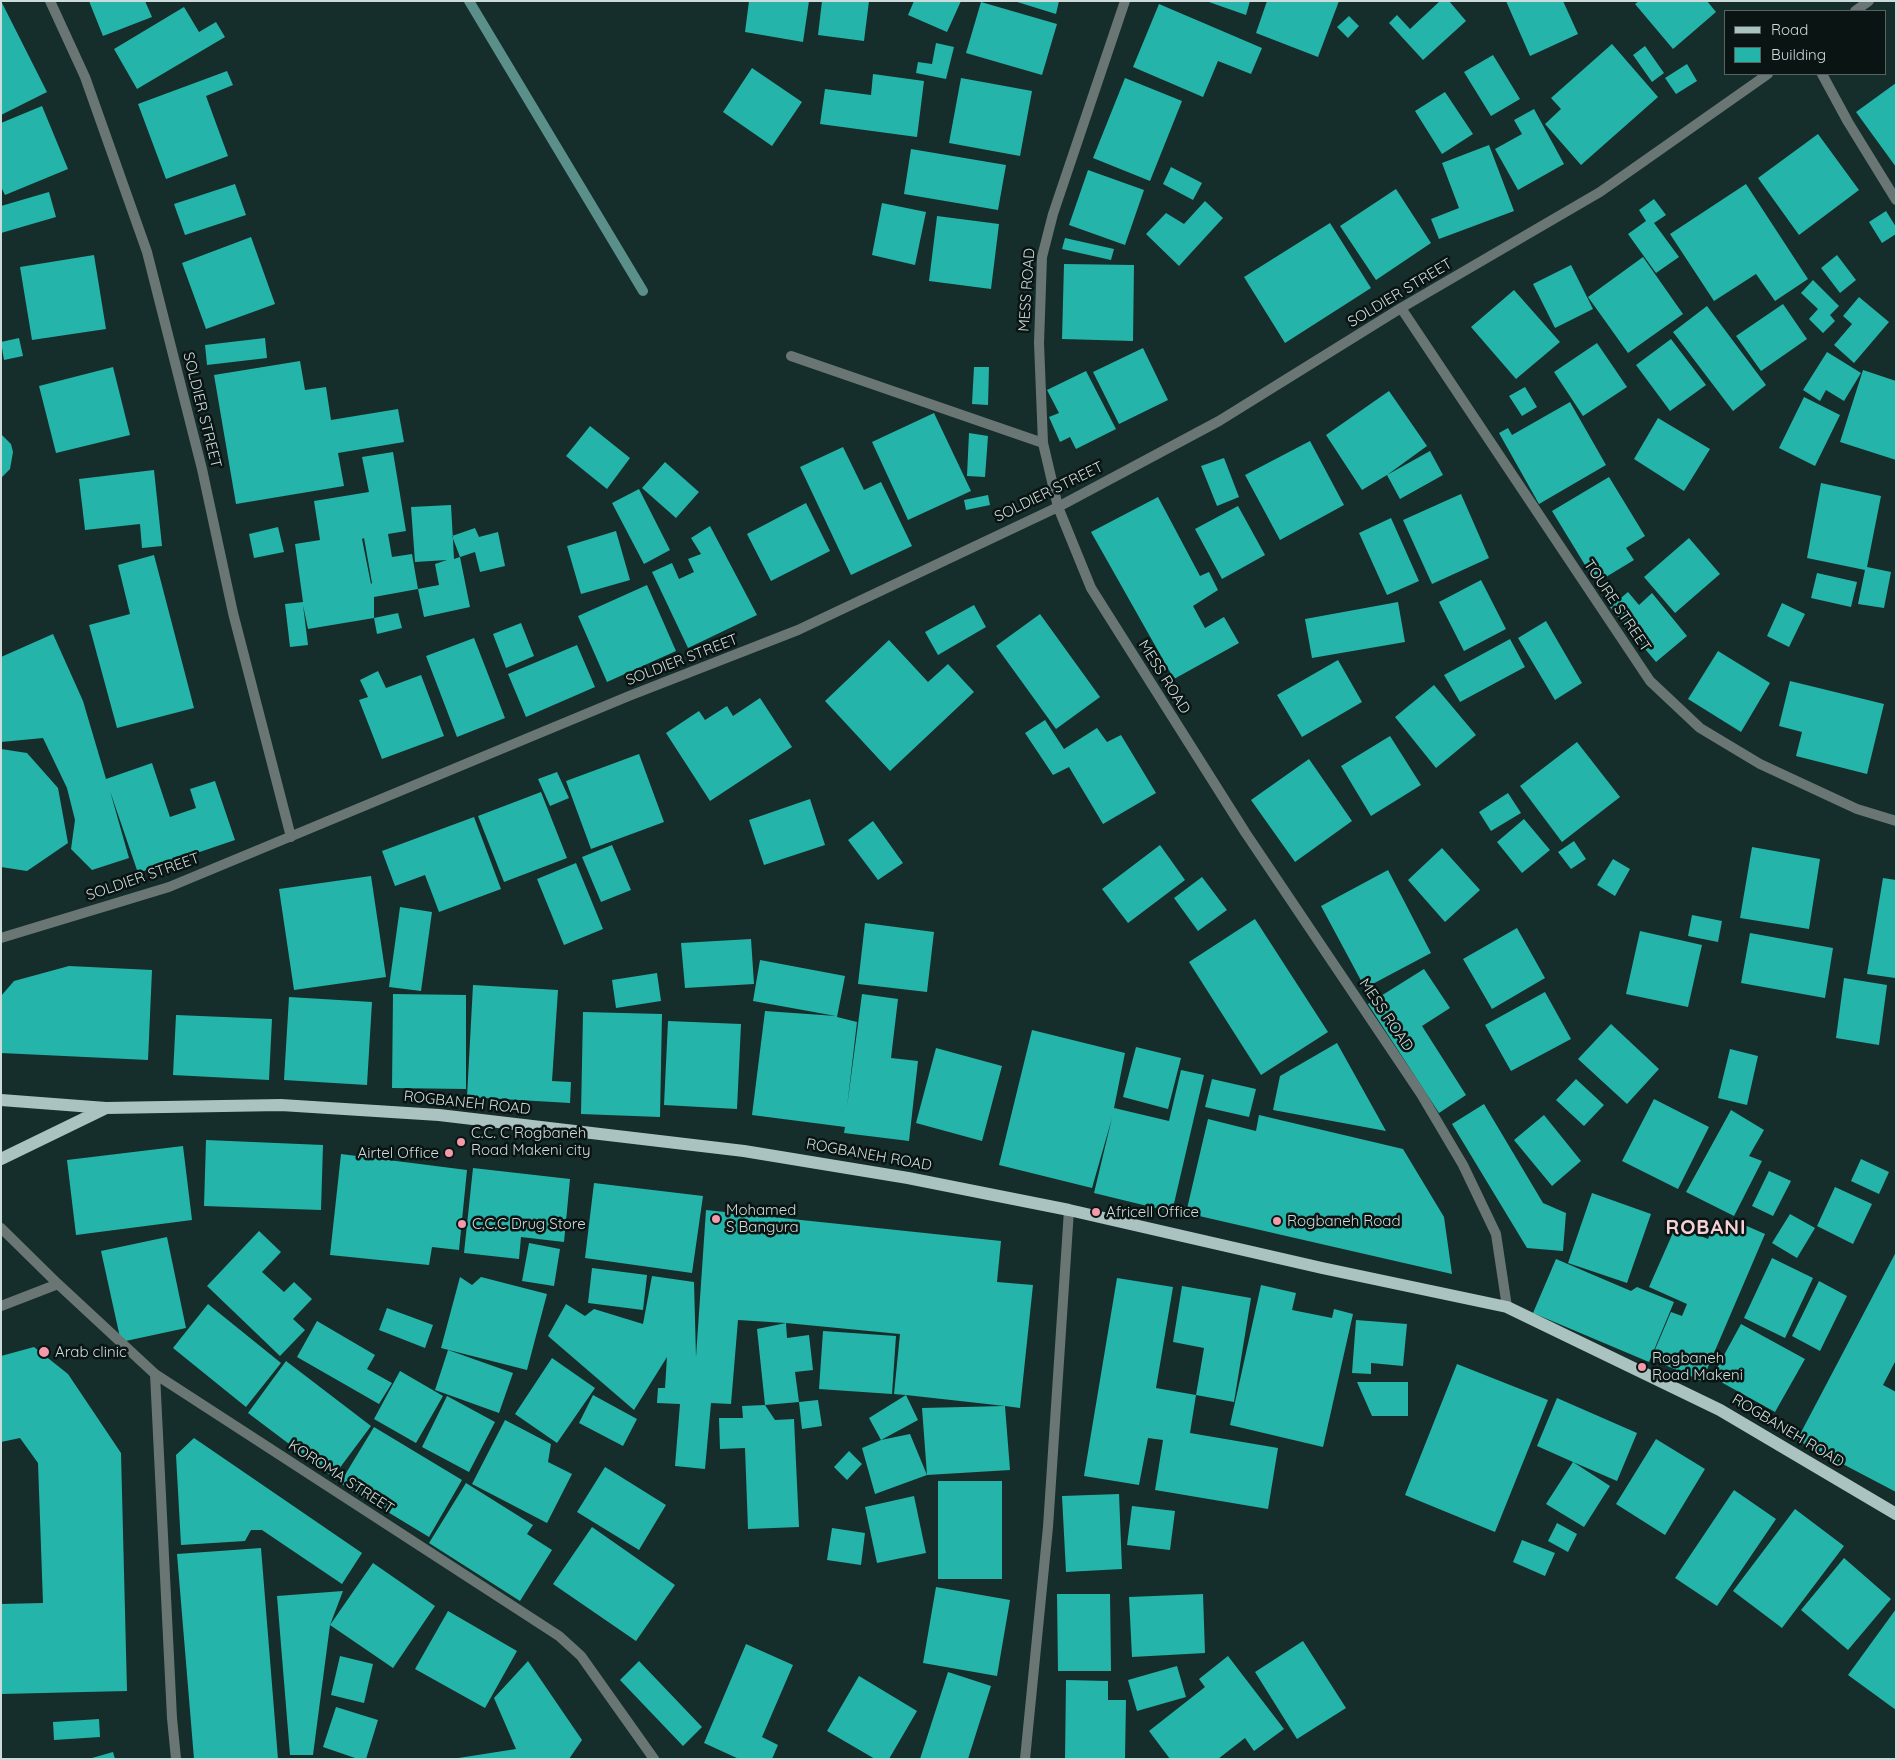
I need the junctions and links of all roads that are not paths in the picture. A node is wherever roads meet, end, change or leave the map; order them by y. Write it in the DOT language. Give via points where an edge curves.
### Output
graph roads {
  1 [pos="50,1"];
  2 [pos="1125,1"];
  3 [pos="1869,1"];
  4 [pos="1856,10"];
  5 [pos="1767,75"];
  6 [pos="1823,75"];
  7 [pos="1896,200"];
  8 [pos="1401,308"];
  9 [pos="791,356"];
  10 [pos="1043,443"];
  11 [pos="1058,507"];
  12 [pos="1896,821"];
  13 [pos="291,837"];
  14 [pos="1,938"];
  15 [pos="1,1100"];
  16 [pos="106,1108"];
  17 [pos="1,1159"];
  18 [pos="1069,1210"];
  19 [pos="1,1228"];
  20 [pos="58,1284"];
  21 [pos="1,1306"];
  22 [pos="1507,1307"];
  23 [pos="155,1374"];
  24 [pos="1896,1514"];
  25 [pos="176,1759"];
  26 [pos="654,1759"];
  27 [pos="1025,1759"];
  1 -- 13 [label="street, SOLDIER STREET" via="85,77 147,252 202,469 233,613"];
  2 -- 10 [label="street, MESS ROAD" via="1053,214 1042,257 1039,343"];
  3 -- 4 [label="street"];
  5 -- 8 [label="street, SOLDIER STREET" via="1600,192"];
  6 -- 7 [label="street"];
  8 -- 11 [label="street, SOLDIER STREET" via="1219,421"];
  8 -- 12 [label="street, TOURE STREET" via="1650,681 1700,728 1760,764 1858,809"];
  9 -- 10 [label="street"];
  10 -- 11 [label="street, MESS ROAD"];
  11 -- 13 [label="street, SOLDIER STREET" via="798,630 629,696"];
  11 -- 22 [label="street, MESS ROAD" via="1096,596 1239,824 1421,1094 1463,1166 1496,1234"];
  13 -- 14 [label="street, SOLDIER STREET" via="169,887"];
  15 -- 16 [label="main road, ROGBANEH ROAD"];
  16 -- 17 [label="main road"];
  16 -- 18 [label="main road, ROGBANEH ROAD" via="281,1105 439,1115 744,1151 908,1178"];
  18 -- 22 [label="main road, ROGBANEH ROAD"];
  18 -- 27 [label="street" via="1048,1527"];
  19 -- 20 [label="street, KOROMA STREET"];
  20 -- 21 [label="street"];
  20 -- 23 [label="street, KOROMA STREET"];
  22 -- 24 [label="main road, ROGBANEH ROAD" via="1720,1410"];
  23 -- 25 [label="street"];
  23 -- 26 [label="street, KOROMA STREET" via="559,1636 580,1656"];
}
